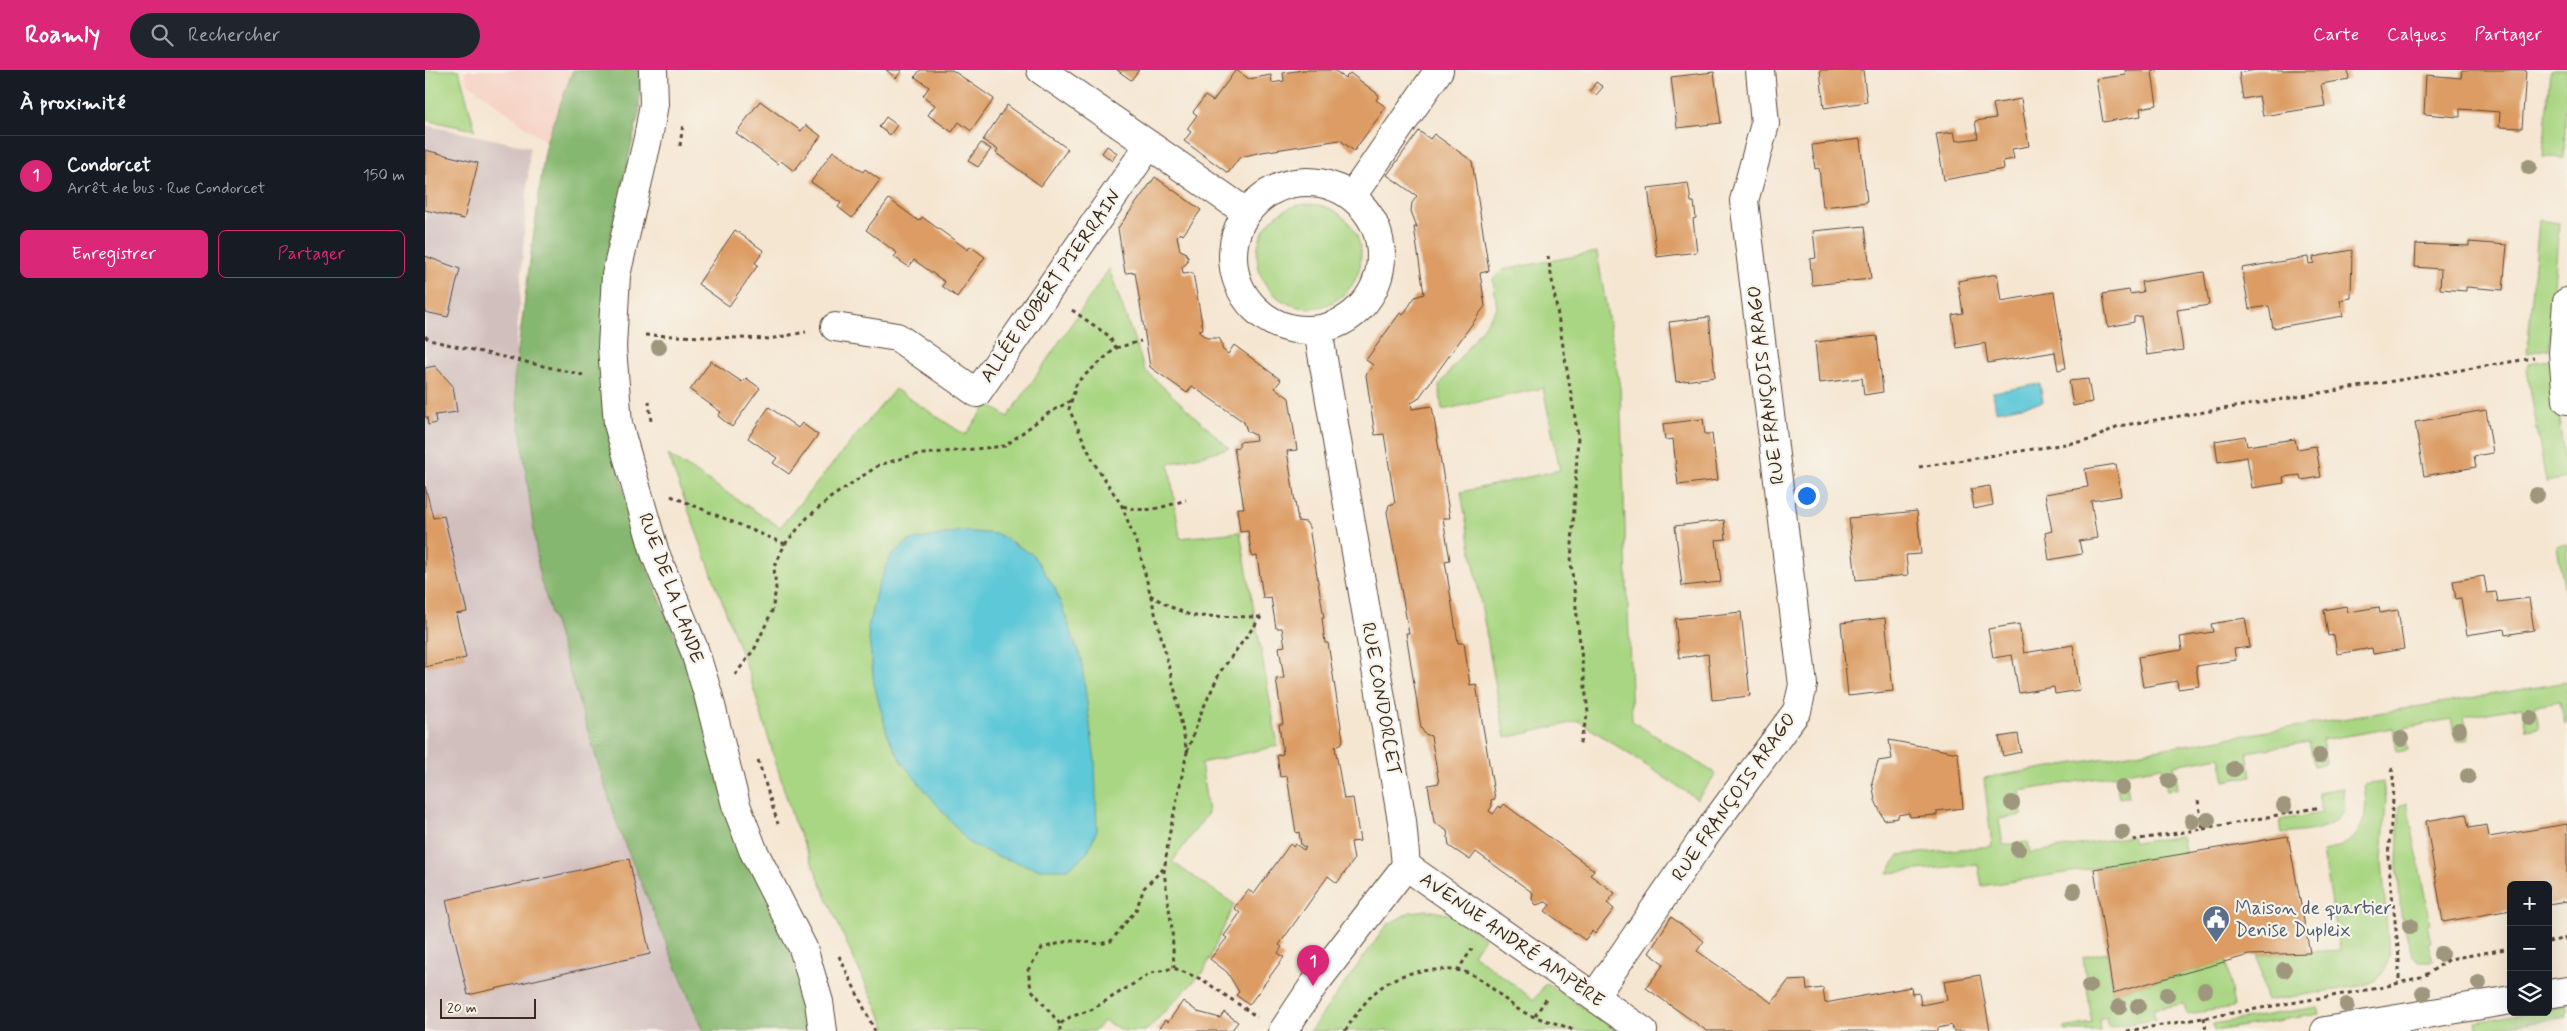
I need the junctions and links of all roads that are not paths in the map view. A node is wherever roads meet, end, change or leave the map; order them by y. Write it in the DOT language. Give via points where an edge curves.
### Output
graph roads {
  1 [pos="653,70"];
  2 [pos="1041,70"];
  3 [pos="1439,70"];
  4 [pos="1760,70"];
  5 [pos="1149,146"];
  6 [pos="1352,196"];
  7 [pos="1246,212"];
  8 [pos="2567,302"];
  9 [pos="835,327"];
  10 [pos="1318,330"];
  11 [pos="2567,400"];
  12 [pos="1406,866"];
  13 [pos="2567,991"];
  14 [pos="2552,993"];
  15 [pos="1594,997"];
  16 [pos="2507,1001"];
  17 [pos="1272,1026"];
  18 [pos="823,1031"];
  19 [pos="1643,1031"];
  20 [pos="2325,1031"];
  1 -- 18 [label="street, RUE DE LA LANDE" via="654,104 648,138 616,275 612,347 618,424 655,553 694,649 708,694 736,805 753,850 803,948 819,1002"];
  2 -- 5 [label="street"];
  3 -- 6 [label="street"];
  4 -- 15 [label="street, RUE FRANÇOIS ARAGO" via="1765,124 1744,201 1803,685 1797,711 1702,840"];
  5 -- 7 [label="street"];
  5 -- 9 [label="street, ALLÉE ROBERT PIERRAIN" via="977,394 897,336"];
  6 -- 7 [label="street" via="1325,183 1295,182 1268,192"];
  6 -- 10 [label="street" via="1372,217 1382,245 1380,274 1368,301 1346,321"];
  7 -- 10 [label="street" via="1235,235 1232,260 1237,284 1251,306 1269,321 1293,330"];
  8 -- 11 [label="street" via="2563,353"];
  10 -- 12 [label="street, RUE CONDORCET" via="1401,811"];
  12 -- 15 [label="street, AVENUE ANDRÉ AMPÈRE"];
  12 -- 17 [label="street" via="1313,986"];
  13 -- 14 [label="street"];
  15 -- 19 [label="street, AVENUE ANDRÉ AMPÈRE"];
  16 -- 20 [label="street"];
}
